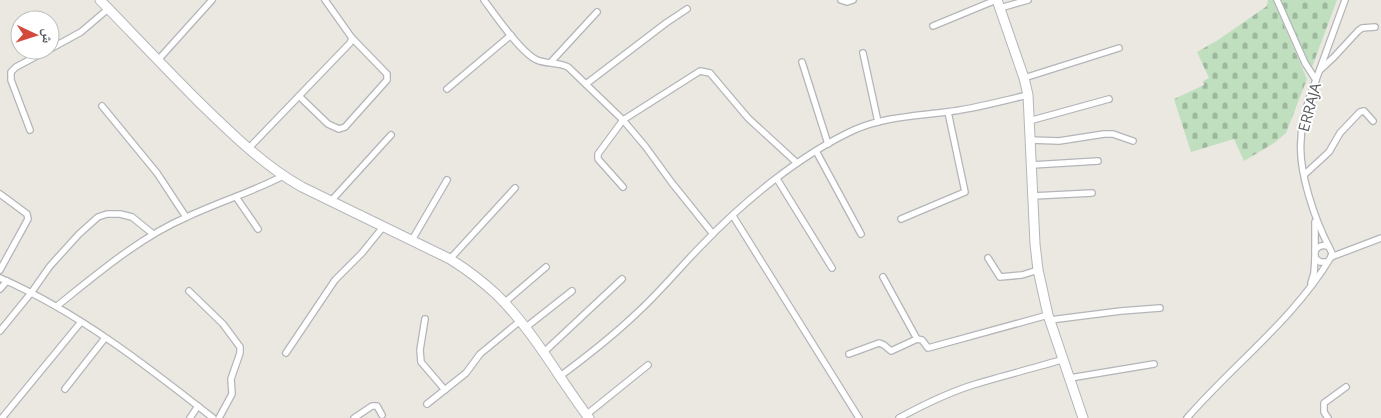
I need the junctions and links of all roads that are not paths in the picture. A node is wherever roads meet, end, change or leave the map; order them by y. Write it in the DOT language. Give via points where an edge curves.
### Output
graph roads {
  1 [pos="212,0"];
  2 [pos="325,0"];
  3 [pos="484,0"];
  4 [pos="841,0"];
  5 [pos="853,0"];
  6 [pos="1028,0"];
  7 [pos="1276,0"];
  8 [pos="1345,0"];
  9 [pos="105,3"];
  10 [pos="998,3"];
  11 [pos="687,9"];
  12 [pos="597,12"];
  13 [pos="932,26"];
  14 [pos="1375,27"];
  15 [pos="511,35"];
  16 [pos="352,38"];
  17 [pos="60,44"];
  18 [pos="1119,48"];
  19 [pos="863,53"];
  20 [pos="30,60"];
  21 [pos="158,60"];
  22 [pos="551,62"];
  23 [pos="802,62"];
  24 [pos="1320,70"];
  25 [pos="1024,78"];
  26 [pos="1316,80"];
  27 [pos="586,84"];
  28 [pos="447,89"];
  29 [pos="1028,95"];
  30 [pos="299,96"];
  31 [pos="1109,99"];
  32 [pos="102,106"];
  33 [pos="948,112"];
  34 [pos="623,120"];
  35 [pos="1029,121"];
  36 [pos="1373,121"];
  37 [pos="878,122"];
  38 [pos="30,130"];
  39 [pos="391,135"];
  40 [pos="1030,140"];
  41 [pos="1133,141"];
  42 [pos="828,144"];
  43 [pos="248,149"];
  44 [pos="816,151"];
  45 [pos="1098,161"];
  46 [pos="797,163"];
  47 [pos="1032,166"];
  48 [pos="1305,174"];
  49 [pos="283,176"];
  50 [pos="777,179"];
  51 [pos="447,180"];
  52 [pos="623,187"];
  53 [pos="515,188"];
  54 [pos="1092,193"];
  55 [pos="0,194"];
  56 [pos="1033,196"];
  57 [pos="236,197"];
  58 [pos="331,201"];
  59 [pos="733,216"];
  60 [pos="186,217"];
  61 [pos="1315,217"];
  62 [pos="901,219"];
  63 [pos="383,227"];
  64 [pos="258,229"];
  65 [pos="154,234"];
  66 [pos="713,234"];
  67 [pos="861,234"];
  68 [pos="1381,238"];
  69 [pos="412,240"];
  70 [pos="1330,254"];
  71 [pos="1315,255"];
  72 [pos="988,258"];
  73 [pos="450,259"];
  74 [pos="546,267"];
  75 [pos="832,268"];
  76 [pos="0,270"];
  77 [pos="1038,270"];
  78 [pos="883,277"];
  79 [pos="0,278"];
  80 [pos="622,279"];
  81 [pos="7,281"];
  82 [pos="0,289"];
  83 [pos="1309,290"];
  84 [pos="189,291"];
  85 [pos="572,291"];
  86 [pos="31,293"];
  87 [pos="504,303"];
  88 [pos="57,306"];
  89 [pos="1160,308"];
  90 [pos="1049,318"];
  91 [pos="425,319"];
  92 [pos="81,322"];
  93 [pos="522,325"];
  94 [pos="0,331"];
  95 [pos="105,338"];
  96 [pos="917,339"];
  97 [pos="286,353"];
  98 [pos="543,353"];
  99 [pos="848,354"];
  100 [pos="1064,359"];
  101 [pos="1154,364"];
  102 [pos="648,365"];
  103 [pos="558,376"];
  104 [pos="1070,378"];
  105 [pos="1346,387"];
  106 [pos="64,388"];
  107 [pos="445,390"];
  108 [pos="427,404"];
  109 [pos="198,406"];
  110 [pos="382,416"];
  111 [pos="587,416"];
  112 [pos="2,418"];
  113 [pos="190,418"];
  114 [pos="213,418"];
  115 [pos="219,418"];
  116 [pos="354,418"];
  117 [pos="859,418"];
  118 [pos="899,418"];
  119 [pos="1083,418"];
  120 [pos="1187,418"];
  121 [pos="1328,418"];
  1 -- 21 [label="street"];
  2 -- 16 [label="street"];
  3 -- 15 [label="street"];
  4 -- 5 [label="street"];
  6 -- 10 [label="street"];
  7 -- 26 [label="street" via="1304,63"];
  8 -- 24 [label="street, ERRAJA"];
  9 -- 17 [label="street" via="74,37"];
  9 -- 21 [label="main road"];
  10 -- 13 [label="street"];
  10 -- 25 [label="main road"];
  11 -- 27 [label="street"];
  12 -- 22 [label="street"];
  14 -- 24 [label="street" via="1358,31"];
  15 -- 22 [label="street" via="532,58"];
  15 -- 28 [label="street"];
  16 -- 30 [label="street" via="347,48"];
  16 -- 30 [label="street" via="387,74 387,80 345,127 339,129 328,124"];
  18 -- 25 [label="street"];
  19 -- 37 [label="street"];
  20 -- 38 [label="street" via="11,72 11,80"];
  21 -- 43 [label="main road"];
  22 -- 27 [label="street" via="568,67"];
  23 -- 42 [label="street"];
  24 -- 26 [label="street, ERRAJA"];
  25 -- 29 [label="main road"];
  26 -- 48 [label="street, ERRAJA" via="1304,114 1300,142"];
  27 -- 34 [label="street"];
  29 -- 33 [label="street"];
  29 -- 35 [label="main road"];
  30 -- 43 [label="street"];
  31 -- 35 [label="street"];
  32 -- 60 [label="street" via="157,173"];
  33 -- 37 [label="street"];
  33 -- 62 [label="street" via="965,192"];
  34 -- 46 [label="street" via="704,71 710,73 738,108"];
  34 -- 52 [label="street" via="598,154 598,159"];
  34 -- 66 [label="street"];
  35 -- 40 [label="main road"];
  36 -- 48 [label="street" via="1368,113 1360,112 1340,133 1329,152"];
  37 -- 42 [label="street"];
  39 -- 58 [label="street"];
  40 -- 41 [label="street" via="1059,141 1113,134"];
  40 -- 47 [label="main road"];
  42 -- 44 [label="street"];
  43 -- 49 [label="main road"];
  44 -- 46 [label="street"];
  44 -- 67 [label="street"];
  45 -- 47 [label="street"];
  46 -- 50 [label="street"];
  47 -- 56 [label="main road"];
  48 -- 61 [label="street, ERRAJA"];
  49 -- 57 [label="street"];
  49 -- 58 [label="main road"];
  50 -- 59 [label="street"];
  50 -- 75 [label="street"];
  51 -- 69 [label="street"];
  53 -- 73 [label="street"];
  54 -- 56 [label="street"];
  55 -- 76 [label="street" via="27,214 28,219"];
  56 -- 77 [label="main road"];
  57 -- 60 [label="street"];
  57 -- 64 [label="street"];
  58 -- 63 [label="main road"];
  59 -- 66 [label="street"];
  59 -- 117 [label="street"];
  60 -- 65 [label="street"];
  61 -- 70 [label="street"];
  61 -- 71 [label="street"];
  63 -- 69 [label="main road"];
  63 -- 97 [label="street" via="335,280"];
  65 -- 86 [label="street" via="132,217 120,214 98,217 50,266"];
  65 -- 88 [label="street"];
  66 -- 103 [label="street" via="639,312"];
  68 -- 70 [label="street"];
  69 -- 73 [label="main road"];
  70 -- 71 [label="street" via="1320,262"];
  70 -- 71 [label="street" via="1322,245"];
  70 -- 83 [label="street"];
  71 -- 83 [label="street"];
  72 -- 77 [label="street" via="1000,277"];
  73 -- 87 [label="main road" via="472,273"];
  74 -- 87 [label="street"];
  77 -- 90 [label="main road"];
  78 -- 96 [label="street"];
  79 -- 81 [label="street"];
  80 -- 98 [label="street"];
  81 -- 82 [label="street"];
  81 -- 86 [label="street"];
  83 -- 120 [label="street"];
  84 -- 115 [label="street" via="223,324 240,347 231,378 232,394"];
  85 -- 93 [label="street"];
  86 -- 88 [label="street"];
  86 -- 94 [label="street"];
  87 -- 93 [label="main road"];
  88 -- 92 [label="street"];
  89 -- 90 [label="street"];
  90 -- 96 [label="street" via="932,348"];
  90 -- 100 [label="main road"];
  91 -- 107 [label="street" via="421,362"];
  92 -- 95 [label="street"];
  92 -- 112 [label="street"];
  93 -- 98 [label="main road"];
  93 -- 107 [label="street" via="485,349 466,373"];
  95 -- 106 [label="street"];
  95 -- 109 [label="street"];
  96 -- 99 [label="street" via="891,351 879,343"];
  98 -- 103 [label="main road"];
  100 -- 104 [label="main road"];
  100 -- 118 [label="street" via="974,384"];
  101 -- 104 [label="street"];
  102 -- 111 [label="street"];
  103 -- 111 [label="main road"];
  104 -- 119 [label="main road"];
  105 -- 121 [label="street" via="1324,403"];
  107 -- 108 [label="street"];
  109 -- 113 [label="street"];
  109 -- 114 [label="street"];
  110 -- 116 [label="street" via="377,406 372,406"];
}
